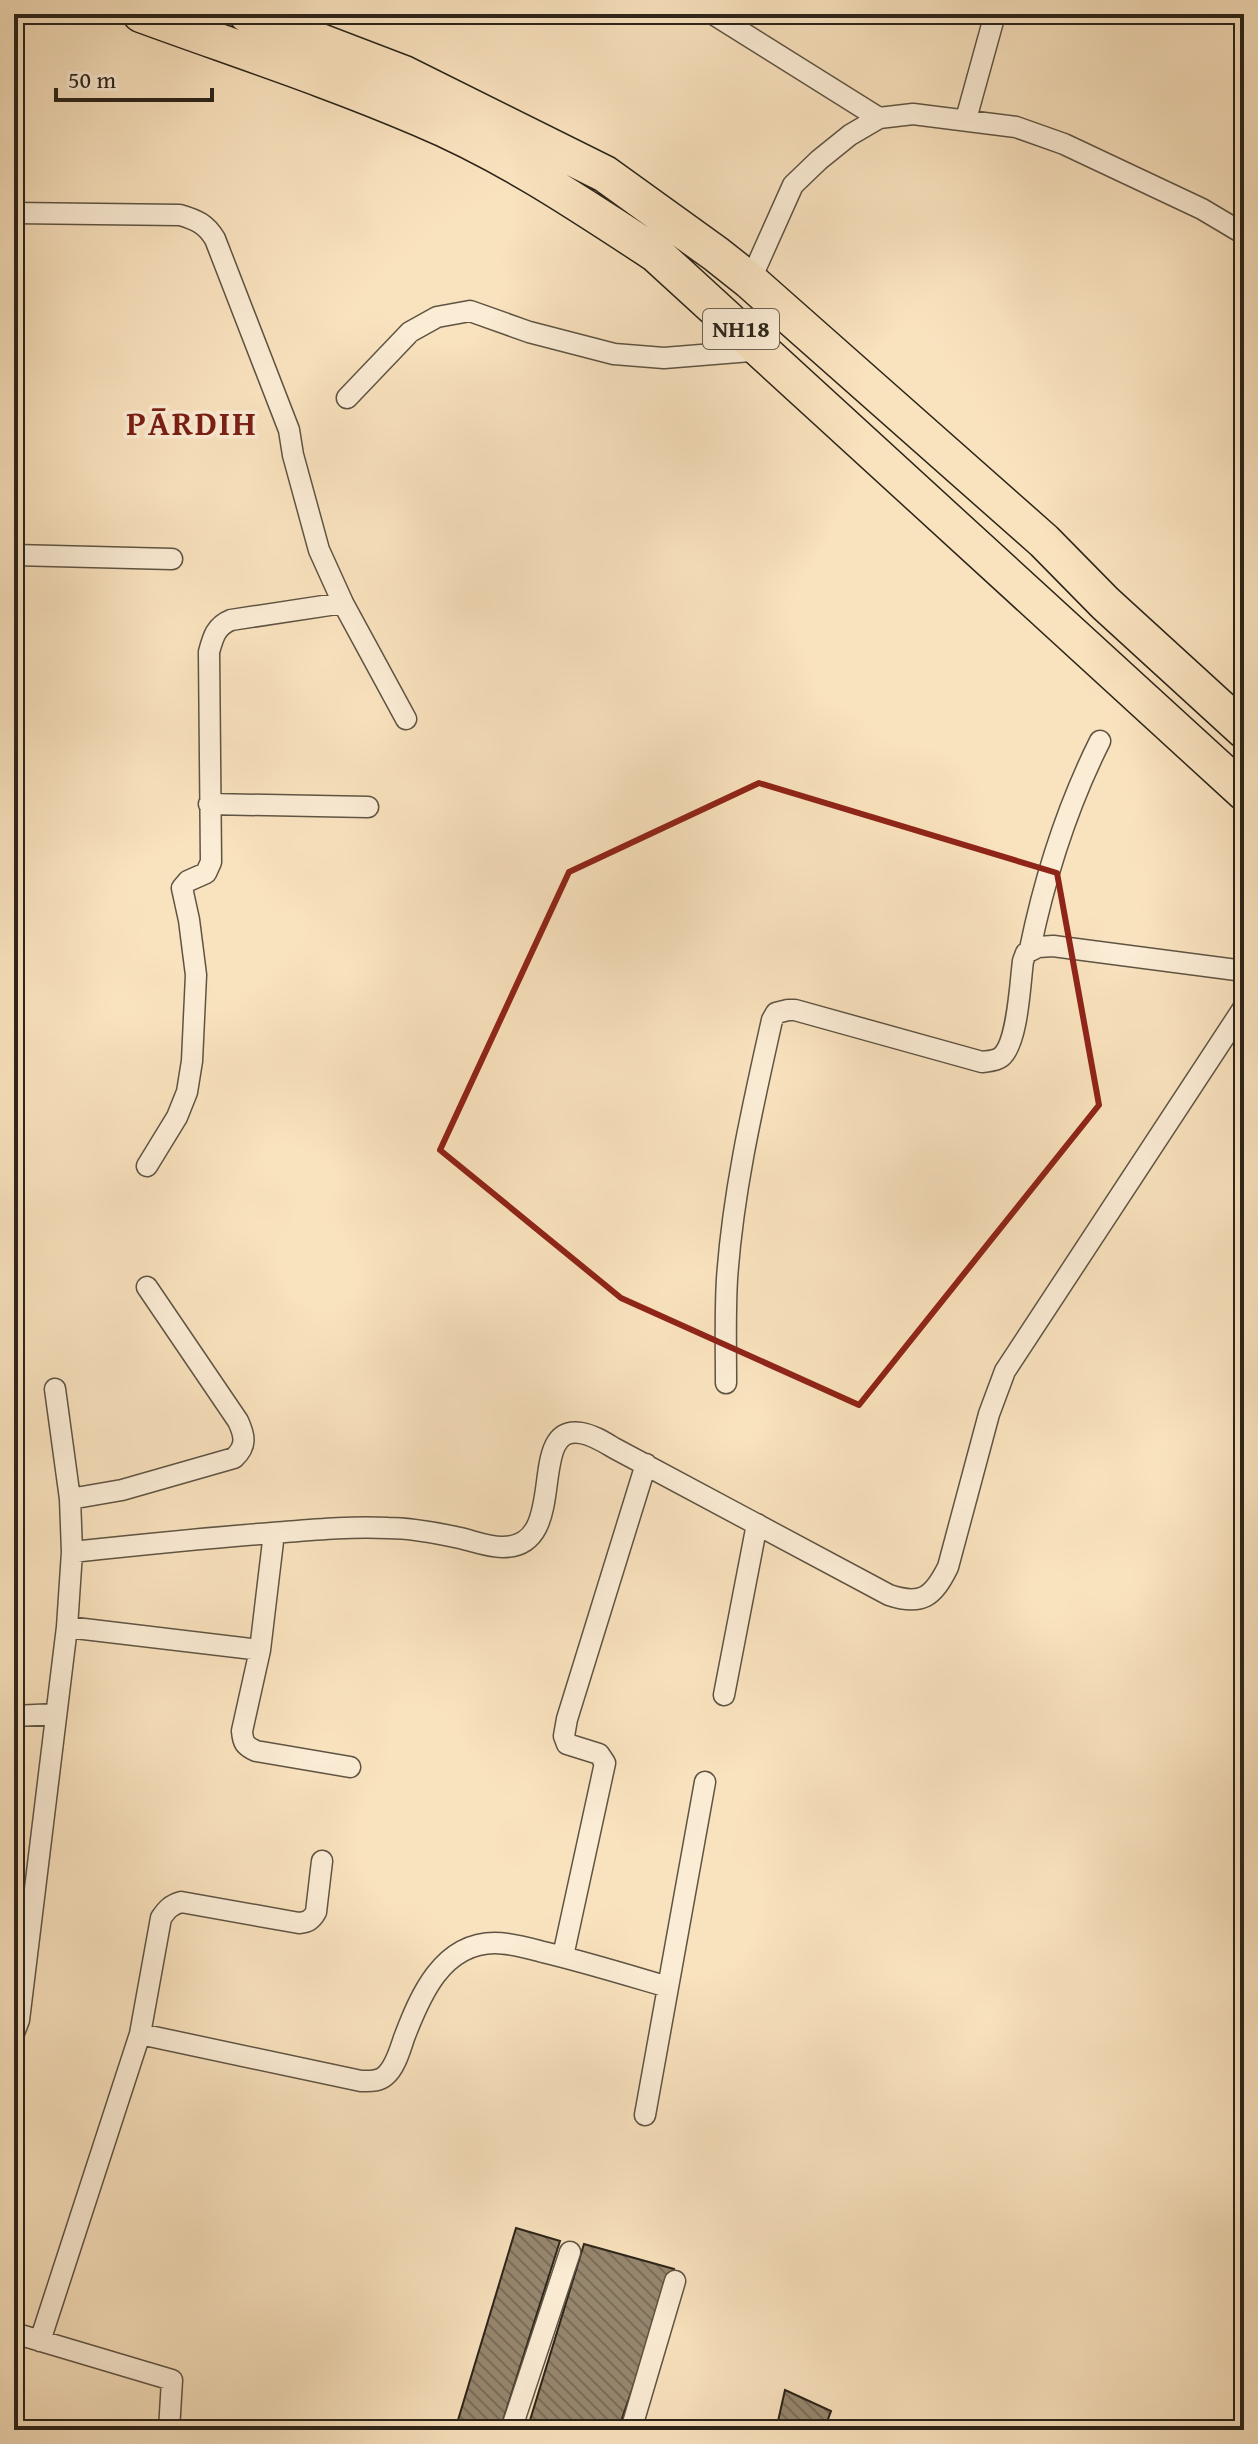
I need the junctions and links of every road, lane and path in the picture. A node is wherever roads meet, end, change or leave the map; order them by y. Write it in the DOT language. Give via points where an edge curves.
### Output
graph roads {
  1 [pos="141,14"];
  2 [pos="247,14"];
  3 [pos="713,14"];
  4 [pos="995,14"];
  5 [pos="879,118"];
  6 [pos="966,119"];
  7 [pos="14,213"];
  8 [pos="1244,234"];
  9 [pos="750,281"];
  10 [pos="763,350"];
  11 [pos="347,398"];
  12 [pos="1044,541"];
  13 [pos="14,555"];
  14 [pos="172,559"];
  15 [pos="1008,575"];
  16 [pos="343,603"];
  17 [pos="406,719"];
  18 [pos="1244,730"];
  19 [pos="1100,741"];
  20 [pos="1244,792"];
  21 [pos="209,804"];
  22 [pos="368,807"];
  23 [pos="1030,949"];
  24 [pos="1244,971"];
  25 [pos="1244,1007"];
  26 [pos="147,1166"];
  27 [pos="147,1287"];
  28 [pos="726,1383"];
  29 [pos="55,1389"];
  30 [pos="646,1464"];
  31 [pos="70,1499"];
  32 [pos="757,1524"];
  33 [pos="274,1533"];
  34 [pos="72,1552"];
  35 [pos="67,1627"];
  36 [pos="260,1650"];
  37 [pos="724,1695"];
  38 [pos="56,1714"];
  39 [pos="14,1716"];
  40 [pos="350,1767"];
  41 [pos="705,1782"];
  42 [pos="322,1861"];
  43 [pos="563,1956"];
  44 [pos="668,1987"];
  45 [pos="14,2033"];
  46 [pos="140,2034"];
  47 [pos="645,2115"];
  48 [pos="570,2252"];
  49 [pos="675,2281"];
  50 [pos="14,2333"];
  51 [pos="40,2341"];
  52 [pos="169,2430"];
  53 [pos="511,2430"];
  54 [pos="631,2430"];
  1 -- 10 [label="highway, NH18" via="420,118 491,152 656,254"];
  2 -- 9 [label="highway, NH18" via="404,74 605,174"];
  3 -- 5 [label="street"];
  4 -- 6 [label="street"];
  5 -- 6 [label="street" via="913,114"];
  5 -- 9 [label="street" via="850,135 793,185"];
  6 -- 8 [label="street" via="1016,127 1064,144"];
  7 -- 16 [label="street" via="180,215 207,226 289,430 319,550"];
  9 -- 12 [label="highway, NH18"];
  10 -- 11 [label="street" via="664,358 614,354 470,311 437,317 410,332"];
  10 -- 15 [label="highway, NH18"];
  12 -- 15 [label="highway"];
  12 -- 18 [label="highway, NH18"];
  13 -- 14 [label="street"];
  15 -- 20 [label="highway, NH18"];
  16 -- 17 [label="street"];
  16 -- 21 [label="street" via="221,624 209,652"];
  19 -- 23 [label="street" via="1052,858"];
  21 -- 22 [label="street"];
  21 -- 26 [label="street" via="209,869 182,888 196,975 187,1092"];
  23 -- 24 [label="street" via="1053,946"];
  23 -- 28 [label="street" via="1023,961 1013,1034 1002,1056 994,1060 982,1062 795,1010 776,1013 749,1120 735,1213 727,1279"];
  25 -- 32 [label="street" via="1005,1371 939,1586 920,1599 889,1595"];
  27 -- 31 [label="street" via="238,1421 241,1451 234,1458 122,1490"];
  29 -- 31 [label="street"];
  30 -- 32 [label="street"];
  30 -- 33 [label="street" via="591,1435 565,1435 552,1452 542,1518 517,1545 501,1547 389,1528"];
  30 -- 43 [label="street" via="564,1736 567,1744 599,1754 605,1763"];
  31 -- 34 [label="street"];
  32 -- 37 [label="street"];
  33 -- 34 [label="street"];
  33 -- 36 [label="street"];
  34 -- 35 [label="street"];
  35 -- 36 [label="street"];
  35 -- 38 [label="street"];
  36 -- 40 [label="street" via="243,1742 264,1753"];
  38 -- 39 [label="street"];
  38 -- 45 [label="street"];
  41 -- 44 [label="street"];
  42 -- 46 [label="street" via="316,1912 307,1923 181,1902 166,1910"];
  43 -- 44 [label="street"];
  43 -- 46 [label="street" via="494,1943 457,1952 420,2000 397,2056 376,2081"];
  44 -- 47 [label="street"];
  46 -- 51 [label="street"];
  48 -- 53 [label="street"];
  49 -- 54 [label="street"];
  50 -- 51 [label="street"];
  51 -- 52 [label="street" via="172,2380"];
}
